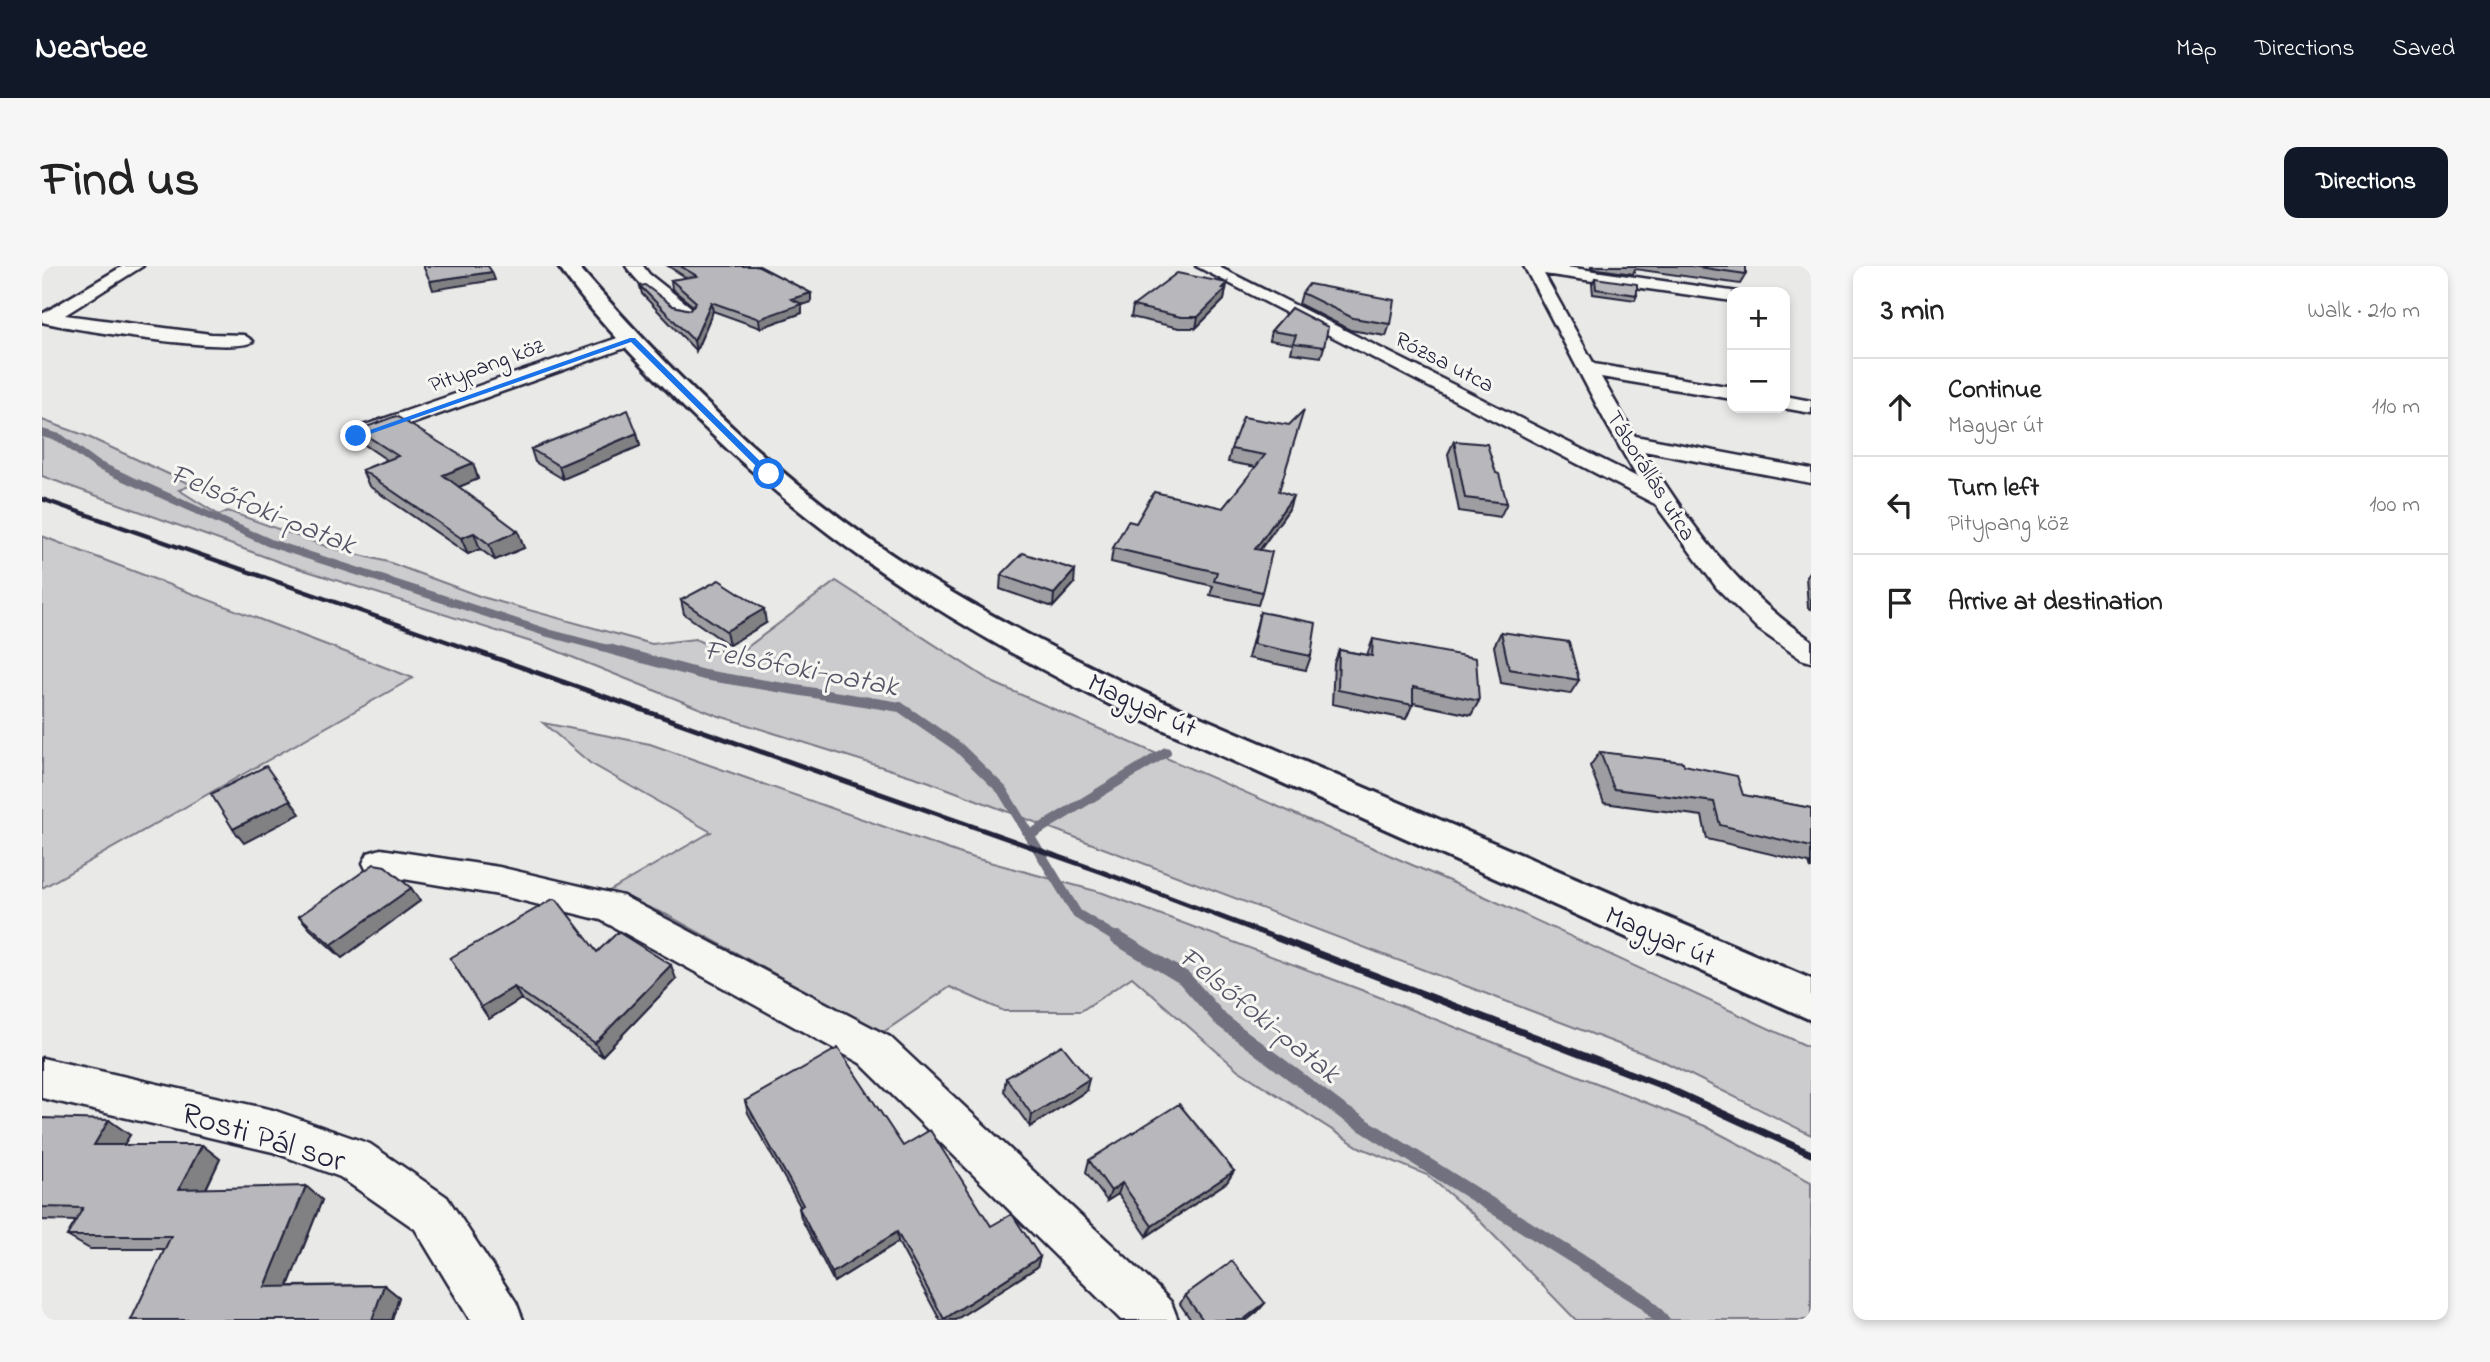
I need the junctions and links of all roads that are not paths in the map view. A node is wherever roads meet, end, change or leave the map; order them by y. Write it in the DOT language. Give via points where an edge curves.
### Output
graph roads {
  1 [pos="135,266"];
  2 [pos="568,266"];
  3 [pos="634,266"];
  4 [pos="1204,266"];
  5 [pos="1532,266"];
  6 [pos="1727,295"];
  7 [pos="686,312"];
  8 [pos="632,339"];
  9 [pos="244,341"];
  10 [pos="1588,369"];
  11 [pos="1727,392"];
  12 [pos="1790,403"];
  13 [pos="1811,407"];
  14 [pos="356,436"];
  15 [pos="1628,441"];
  16 [pos="1811,476"];
  17 [pos="1663,499"];
  18 [pos="1811,653"];
  19 [pos="381,863"];
  20 [pos="1811,1000"];
  21 [pos="42,1078"];
  22 [pos="498,1320"];
  23 [pos="1153,1320"];
  1 -- 9 [label="street" via="48,318"];
  2 -- 8 [label="street, Magyar út"];
  3 -- 7 [label="street"];
  4 -- 17 [label="street, Rózsa utca"];
  5 -- 6 [label="street"];
  5 -- 10 [label="street, Táborállás utca"];
  8 -- 14 [label="street, Pitypang köz"];
  8 -- 20 [label="street, Magyar út" via="778,482 883,563 967,615 1118,695"];
  10 -- 11 [label="street"];
  10 -- 15 [label="street, Táborállás utca"];
  12 -- 13 [label="street"];
  15 -- 16 [label="street"];
  15 -- 17 [label="street, Táborállás utca"];
  17 -- 18 [label="street, Táborállás utca" via="1728,584 1765,620"];
  19 -- 23 [label="street" via="499,881 610,907 875,1050"];
  21 -- 22 [label="street, Rosti Pál sor" via="273,1131 354,1160 431,1213"];
}
